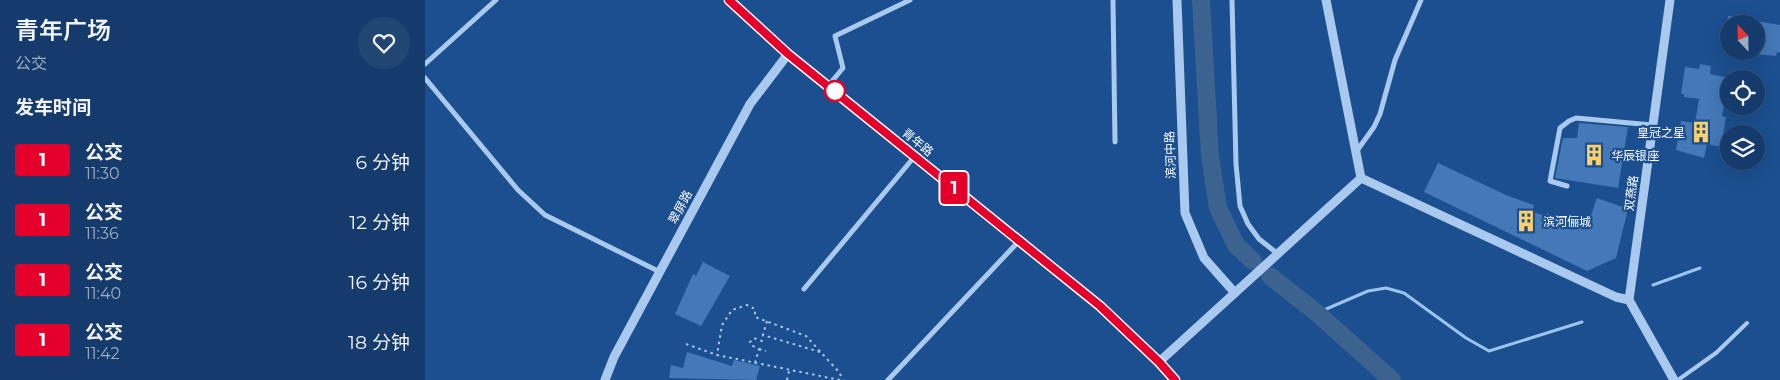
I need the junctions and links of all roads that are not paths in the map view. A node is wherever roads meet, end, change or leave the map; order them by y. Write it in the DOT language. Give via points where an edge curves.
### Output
graph roads {
  1 [pos="496,0"];
  2 [pos="729,0"];
  3 [pos="910,0"];
  4 [pos="1113,0"];
  5 [pos="1177,0"];
  6 [pos="1232,0"];
  7 [pos="1327,0"];
  8 [pos="1421,0"];
  9 [pos="1670,0"];
  10 [pos="788,54"];
  11 [pos="425,64"];
  12 [pos="425,78"];
  13 [pos="828,86"];
  14 [pos="1652,125"];
  15 [pos="1115,142"];
  16 [pos="1356,152"];
  17 [pos="915,156"];
  18 [pos="1361,178"];
  19 [pos="1567,186"];
  20 [pos="1019,241"];
  21 [pos="1278,255"];
  22 [pos="660,272"];
  23 [pos="804,288"];
  24 [pos="1235,293"];
  25 [pos="1629,300"];
  26 [pos="1747,323"];
  27 [pos="1159,362"];
  28 [pos="605,380"];
  29 [pos="888,380"];
  30 [pos="1175,380"];
  31 [pos="1674,380"];
  32 [pos="1678,380"];
  1 -- 11 [label="street"];
  2 -- 10 [label="street, 青年路"];
  3 -- 13 [label="street" via="835,36 843,68"];
  4 -- 15 [label="street"];
  5 -- 24 [label="street, 滨河中路" via="1185,213 1204,258"];
  6 -- 21 [label="street" via="1240,206 1253,231"];
  7 -- 16 [label="street"];
  8 -- 16 [label="street" via="1395,60 1380,114"];
  9 -- 14 [label="street, 双燕路"];
  10 -- 13 [label="street, 青年路"];
  10 -- 22 [label="street, 翠屏路" via="750,104"];
  12 -- 22 [label="street" via="518,190 545,215"];
  13 -- 17 [label="street, 青年路"];
  14 -- 19 [label="street" via="1569,120 1560,128 1551,180"];
  14 -- 25 [label="street, 双燕路"];
  16 -- 18 [label="street"];
  17 -- 20 [label="street, 青年路"];
  17 -- 23 [label="street"];
  18 -- 21 [label="street"];
  18 -- 25 [label="street" via="1616,297"];
  20 -- 27 [label="street, 青年路" via="1100,306"];
  20 -- 29 [label="street"];
  21 -- 24 [label="street"];
  22 -- 28 [label="street, 翠屏路"];
  24 -- 27 [label="street"];
  25 -- 31 [label="street"];
  26 -- 32 [label="lane" via="1716,353"];
  27 -- 30 [label="street, 青年路"];
}
